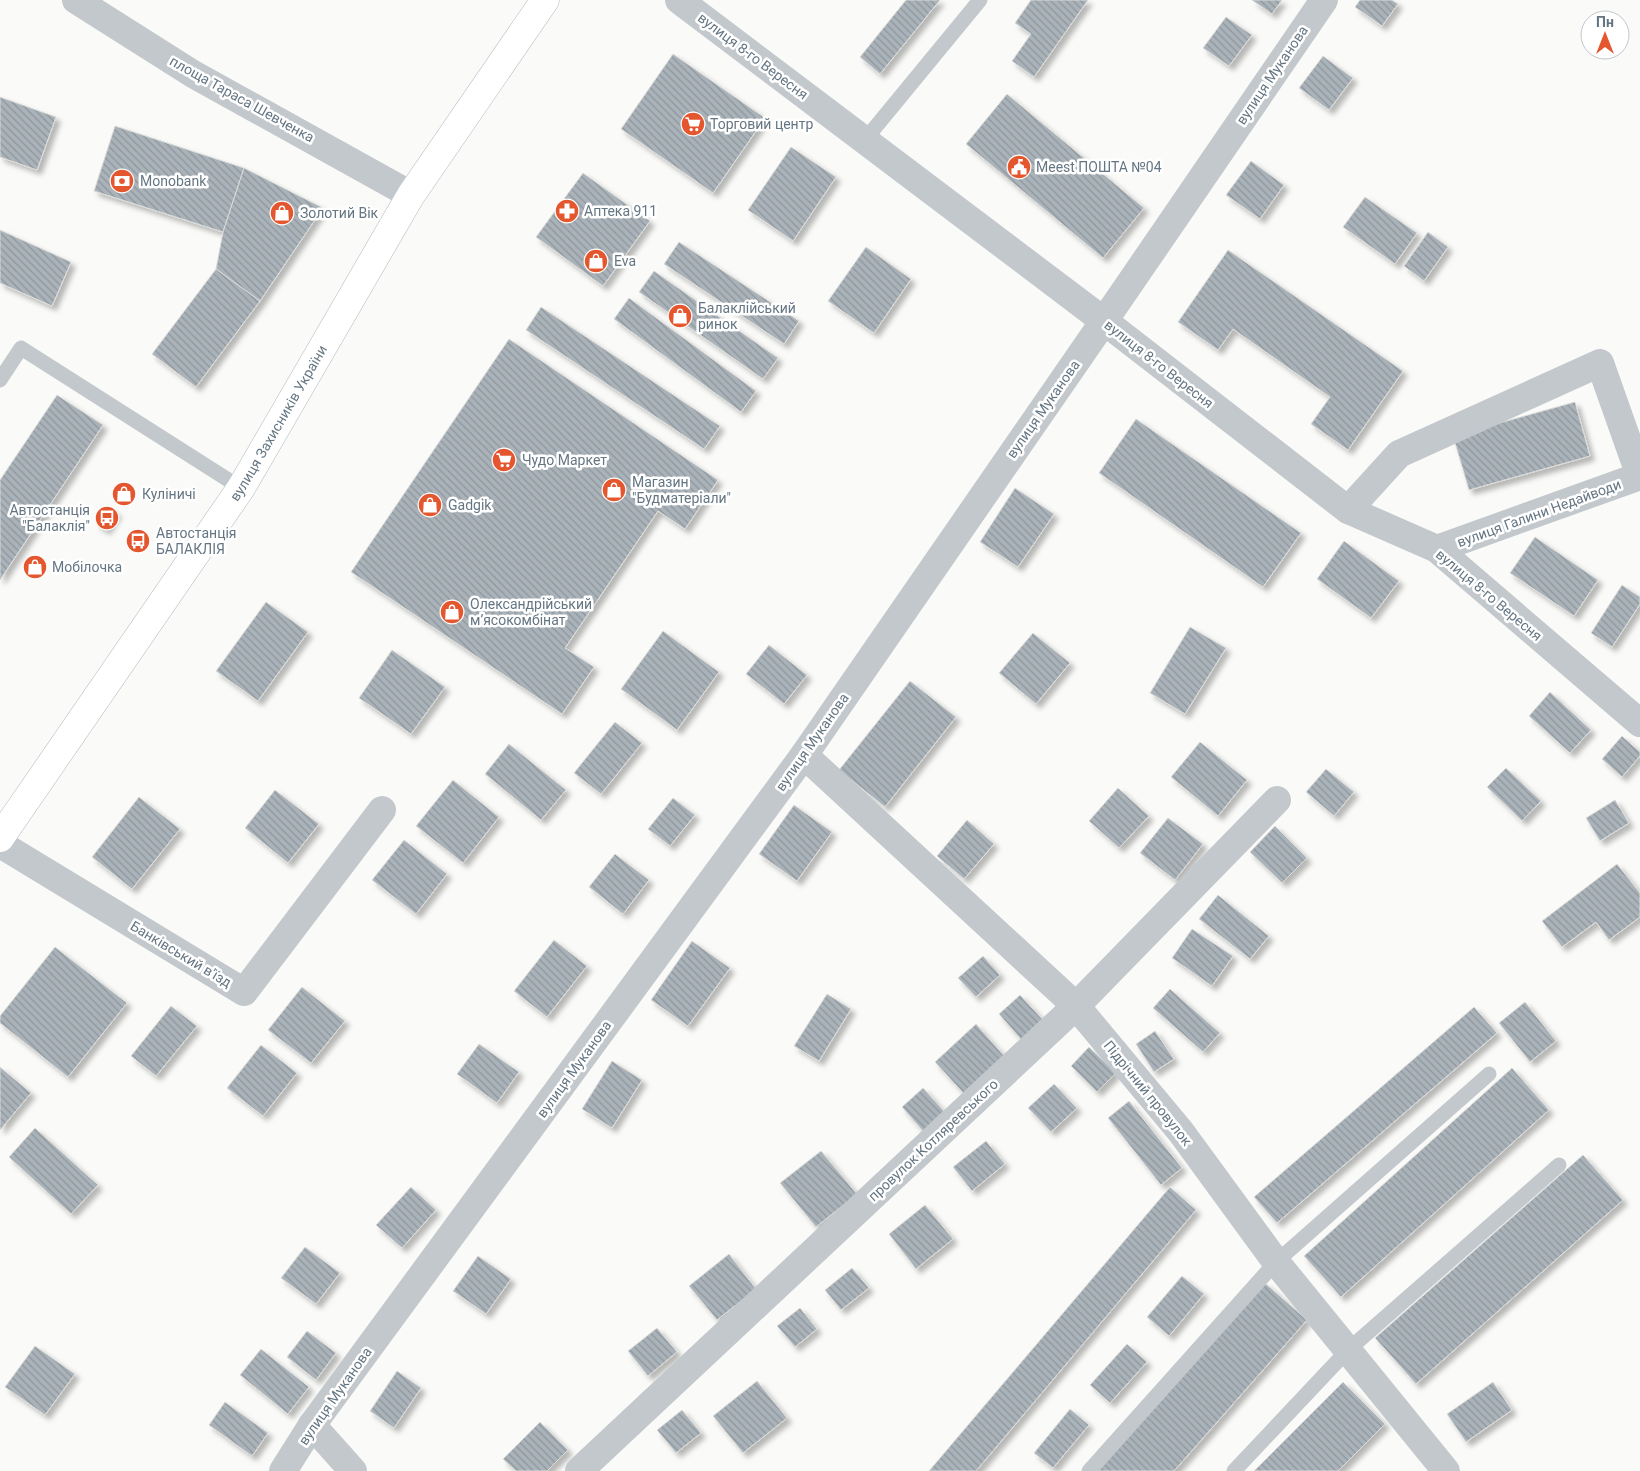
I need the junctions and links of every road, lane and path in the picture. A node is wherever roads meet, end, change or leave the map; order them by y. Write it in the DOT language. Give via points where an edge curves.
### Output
graph roads {
  1 [pos="76,0"];
  2 [pos="545,0"];
  3 [pos="679,0"];
  4 [pos="980,0"];
  5 [pos="1324,0"];
  6 [pos="864,142"];
  7 [pos="411,195"];
  8 [pos="1104,321"];
  9 [pos="0,380"];
  10 [pos="1640,476"];
  11 [pos="241,488"];
  12 [pos="1348,510"];
  13 [pos="1437,549"];
  14 [pos="1640,723"];
  15 [pos="804,755"];
  16 [pos="1277,800"];
  17 [pos="382,810"];
  18 [pos="0,838"];
  19 [pos="0,844"];
  20 [pos="1076,1006"];
  21 [pos="1489,1074"];
  22 [pos="1558,1165"];
  23 [pos="1276,1262"];
  24 [pos="1348,1350"];
  25 [pos="312,1424"];
  26 [pos="283,1471"];
  27 [pos="353,1471"];
  28 [pos="579,1471"];
  29 [pos="1089,1471"];
  30 [pos="1234,1471"];
  31 [pos="1446,1471"];
  1 -- 7 [label="street, площа Тараса Шевченка" via="193,74"];
  2 -- 7 [label="street, вулиця Захисників України"];
  3 -- 6 [label="street, вулиця 8-го Вересня"];
  4 -- 6 [label="lane"];
  5 -- 8 [label="street, вулиця Муканова"];
  6 -- 8 [label="street, вулиця 8-го Вересня"];
  7 -- 11 [label="street, вулиця Захисників України"];
  8 -- 12 [label="street, вулиця 8-го Вересня"];
  8 -- 15 [label="street, вулиця Муканова"];
  9 -- 11 [label="lane" via="21,348"];
  10 -- 12 [label="street" via="1600,363 1399,454"];
  10 -- 13 [label="street, вулиця Галини Недайводи"];
  11 -- 18 [label="street, вулиця Захисників України"];
  12 -- 13 [label="street, вулиця 8-го Вересня"];
  13 -- 14 [label="street, вулиця 8-го Вересня"];
  15 -- 20 [label="street, Підрічний провулок"];
  15 -- 25 [label="street, вулиця Муканова"];
  16 -- 20 [label="street, провулок Котляревського"];
  17 -- 19 [label="street, Банківський в'їзд" via="244,992"];
  20 -- 23 [label="street, Підрічний провулок" via="1181,1132"];
  20 -- 28 [label="street, провулок Котляревського"];
  21 -- 23 [label="lane"];
  22 -- 24 [label="lane"];
  23 -- 24 [label="street, Підрічний провулок"];
  23 -- 29 [label="lane"];
  24 -- 30 [label="lane"];
  24 -- 31 [label="street, Підрічний провулок"];
  25 -- 26 [label="street, вулиця Муканова"];
  25 -- 27 [label="street"];
}
